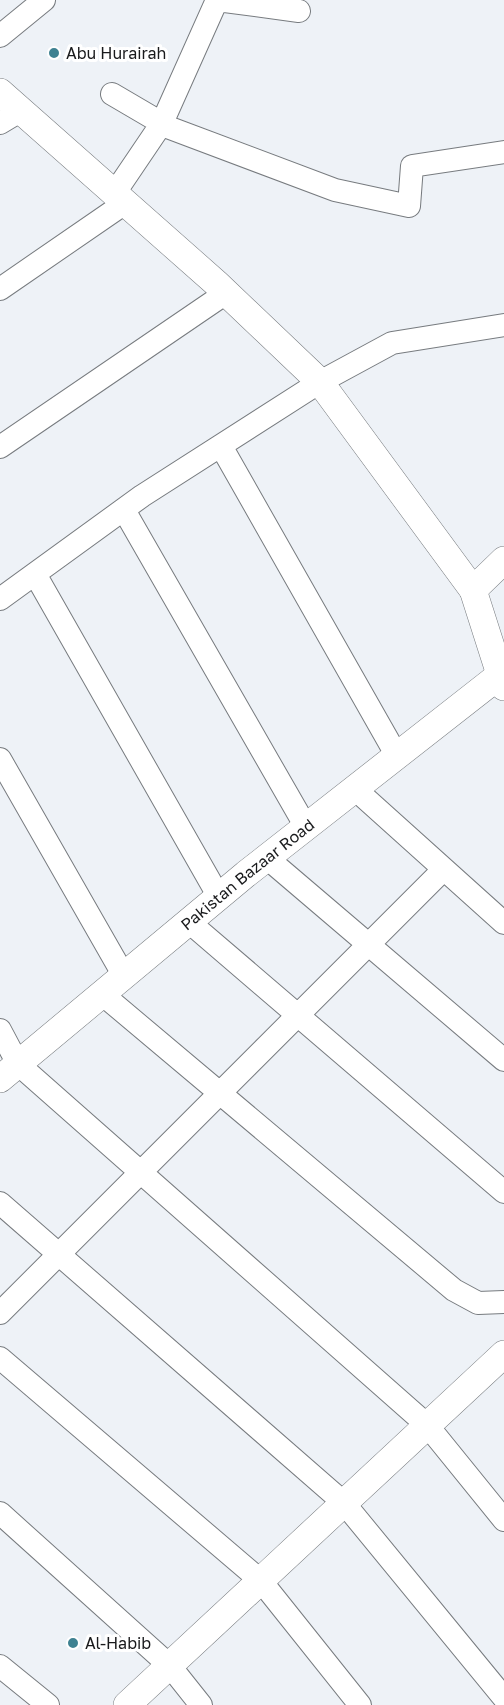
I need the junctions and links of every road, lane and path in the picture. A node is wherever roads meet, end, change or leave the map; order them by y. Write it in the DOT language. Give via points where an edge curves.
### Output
graph roads {
  1 [pos="44,0"];
  2 [pos="217,0"];
  3 [pos="299,11"];
  4 [pos="0,36"];
  5 [pos="0,92"];
  6 [pos="112,94"];
  7 [pos="10,117"];
  8 [pos="162,123"];
  9 [pos="504,152"];
  10 [pos="119,199"];
  11 [pos="0,289"];
  12 [pos="226,293"];
  13 [pos="504,325"];
  14 [pos="320,382"];
  15 [pos="221,446"];
  16 [pos="0,447"];
  17 [pos="124,510"];
  18 [pos="504,560"];
  19 [pos="34,574"];
  20 [pos="473,590"];
  21 [pos="0,599"];
  22 [pos="502,681"];
  23 [pos="397,756"];
  24 [pos="0,759"];
  25 [pos="355,789"];
  26 [pos="306,827"];
  27 [pos="267,858"];
  28 [pos="444,869"];
  29 [pos="219,897"];
  30 [pos="189,922"];
  31 [pos="504,923"];
  32 [pos="369,945"];
  33 [pos="124,976"];
  34 [pos="102,994"];
  35 [pos="298,1016"];
  36 [pos="0,1030"];
  37 [pos="504,1060"];
  38 [pos="9,1071"];
  39 [pos="219,1094"];
  40 [pos="141,1172"];
  41 [pos="504,1192"];
  42 [pos="0,1203"];
  43 [pos="59,1254"];
  44 [pos="504,1302"];
  45 [pos="0,1313"];
  46 [pos="503,1357"];
  47 [pos="0,1358"];
  48 [pos="427,1425"];
  49 [pos="344,1503"];
  50 [pos="0,1513"];
  51 [pos="504,1520"];
  52 [pos="261,1581"];
  53 [pos="170,1665"];
  54 [pos="0,1666"];
  55 [pos="504,1698"];
  56 [pos="48,1705"];
  57 [pos="127,1705"];
  58 [pos="201,1705"];
  59 [pos="360,1705"];
  1 -- 4 [label="street"];
  2 -- 3 [label="street"];
  2 -- 8 [label="street"];
  5 -- 7 [label="street"];
  6 -- 8 [label="street"];
  7 -- 10 [label="street"];
  8 -- 9 [label="street" via="334,190 410,206 412,166"];
  8 -- 10 [label="street"];
  10 -- 11 [label="street"];
  10 -- 12 [label="street"];
  12 -- 14 [label="street"];
  12 -- 16 [label="street"];
  13 -- 14 [label="street" via="392,343"];
  14 -- 15 [label="street"];
  14 -- 20 [label="street"];
  15 -- 17 [label="street"];
  15 -- 23 [label="street"];
  17 -- 19 [label="street"];
  17 -- 26 [label="street"];
  18 -- 20 [label="street"];
  19 -- 21 [label="street"];
  19 -- 29 [label="street"];
  20 -- 22 [label="street"];
  22 -- 23 [label="street, Pakistan Bazaar Road"];
  23 -- 25 [label="street, Pakistan Bazaar Road"];
  24 -- 33 [label="street"];
  25 -- 26 [label="street, Pakistan Bazaar Road"];
  25 -- 28 [label="street"];
  26 -- 27 [label="street, Pakistan Bazaar Road"];
  27 -- 29 [label="street, Pakistan Bazaar Road"];
  27 -- 32 [label="street"];
  28 -- 31 [label="street"];
  28 -- 32 [label="street"];
  29 -- 30 [label="street, Pakistan Bazaar Road"];
  30 -- 33 [label="street, Pakistan Bazaar Road"];
  30 -- 35 [label="street"];
  32 -- 35 [label="street"];
  32 -- 37 [label="street"];
  33 -- 34 [label="street, Pakistan Bazaar Road"];
  34 -- 38 [label="street, Pakistan Bazaar Road"];
  34 -- 39 [label="street"];
  35 -- 39 [label="street"];
  35 -- 41 [label="street"];
  36 -- 38 [label="street"];
  38 -- 40 [label="street"];
  39 -- 40 [label="street"];
  39 -- 44 [label="street" via="454,1290 478,1303"];
  40 -- 43 [label="street"];
  40 -- 48 [label="street"];
  42 -- 43 [label="street"];
  43 -- 45 [label="street"];
  43 -- 49 [label="street"];
  46 -- 48 [label="street"];
  47 -- 52 [label="street"];
  48 -- 49 [label="street"];
  48 -- 51 [label="street"];
  49 -- 52 [label="street"];
  49 -- 55 [label="street"];
  50 -- 53 [label="street"];
  52 -- 53 [label="street"];
  52 -- 59 [label="street"];
  53 -- 57 [label="street"];
  53 -- 58 [label="street"];
  54 -- 56 [label="street"];
}
